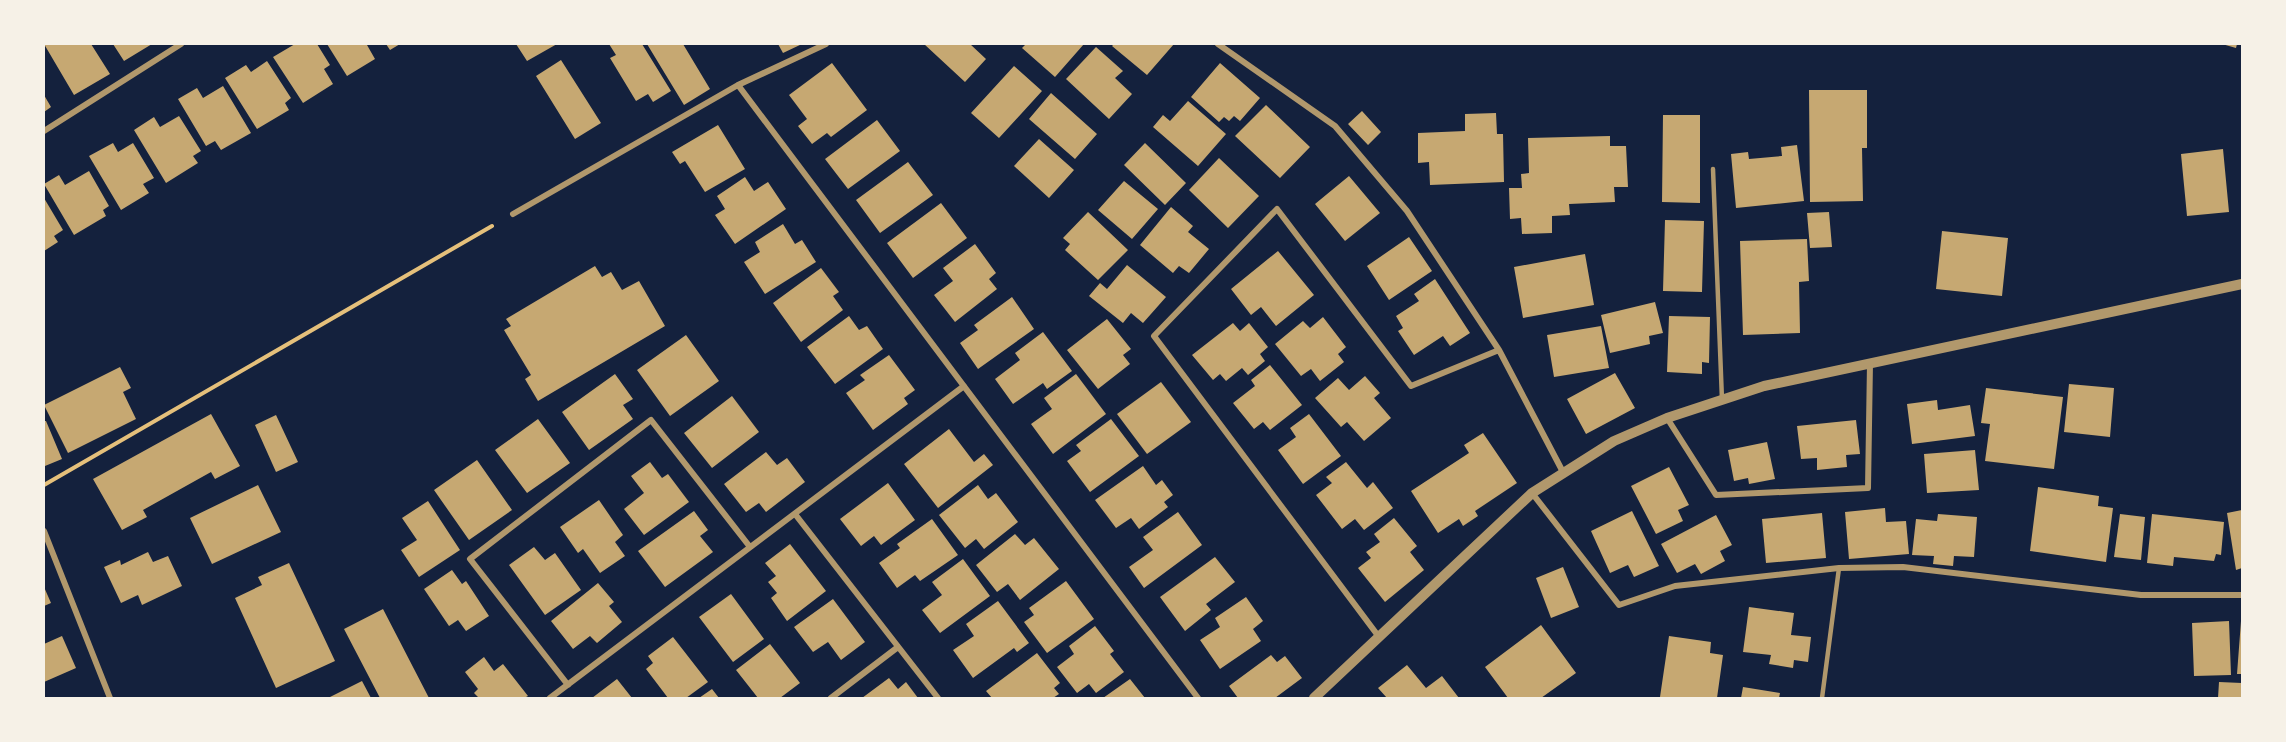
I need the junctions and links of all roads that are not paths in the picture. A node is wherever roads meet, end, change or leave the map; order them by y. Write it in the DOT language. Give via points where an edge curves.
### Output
graph roads {
  1 [pos="181,44"];
  2 [pos="826,44"];
  3 [pos="1218,44"];
  4 [pos="738,85"];
  5 [pos="44,131"];
  6 [pos="1713,169"];
  7 [pos="513,214"];
  8 [pos="2242,284"];
  9 [pos="1499,350"];
  10 [pos="1870,363"];
  11 [pos="964,386"];
  12 [pos="1722,400"];
  13 [pos="1667,418"];
  14 [pos="1564,475"];
  15 [pos="1532,493"];
  16 [pos="795,514"];
  17 [pos="44,531"];
  18 [pos="750,547"];
  19 [pos="1839,568"];
  20 [pos="2242,595"];
  21 [pos="1380,638"];
  22 [pos="898,647"];
  23 [pos="568,685"];
  24 [pos="110,699"];
  25 [pos="550,699"];
  26 [pos="831,699"];
  27 [pos="938,699"];
  28 [pos="1198,699"];
  29 [pos="1314,699"];
  30 [pos="1822,699"];
  1 -- 5 [label="street"];
  2 -- 4 [label="street"];
  3 -- 9 [label="street" via="1335,126 1407,211"];
  4 -- 7 [label="street"];
  4 -- 11 [label="street"];
  6 -- 12 [label="lane"];
  8 -- 10 [label="street"];
  9 -- 14 [label="street"];
  9 -- 21 [label="street" via="1412,386 1277,209 1154,336"];
  10 -- 12 [label="street" via="1764,386"];
  10 -- 13 [label="street" via="1868,488 1716,495"];
  11 -- 16 [label="street"];
  11 -- 28 [label="street"];
  12 -- 13 [label="street"];
  13 -- 14 [label="street" via="1614,441"];
  14 -- 15 [label="street"];
  15 -- 19 [label="street" via="1619,605 1675,586"];
  15 -- 21 [label="street"];
  16 -- 18 [label="street"];
  16 -- 22 [label="street"];
  17 -- 24 [label="street"];
  18 -- 23 [label="street"];
  18 -- 23 [label="street" via="651,420 470,559"];
  19 -- 20 [label="street" via="1903,567 2141,595"];
  19 -- 30 [label="lane"];
  21 -- 29 [label="street"];
  22 -- 26 [label="street"];
  22 -- 27 [label="street"];
  23 -- 25 [label="street"];
}
